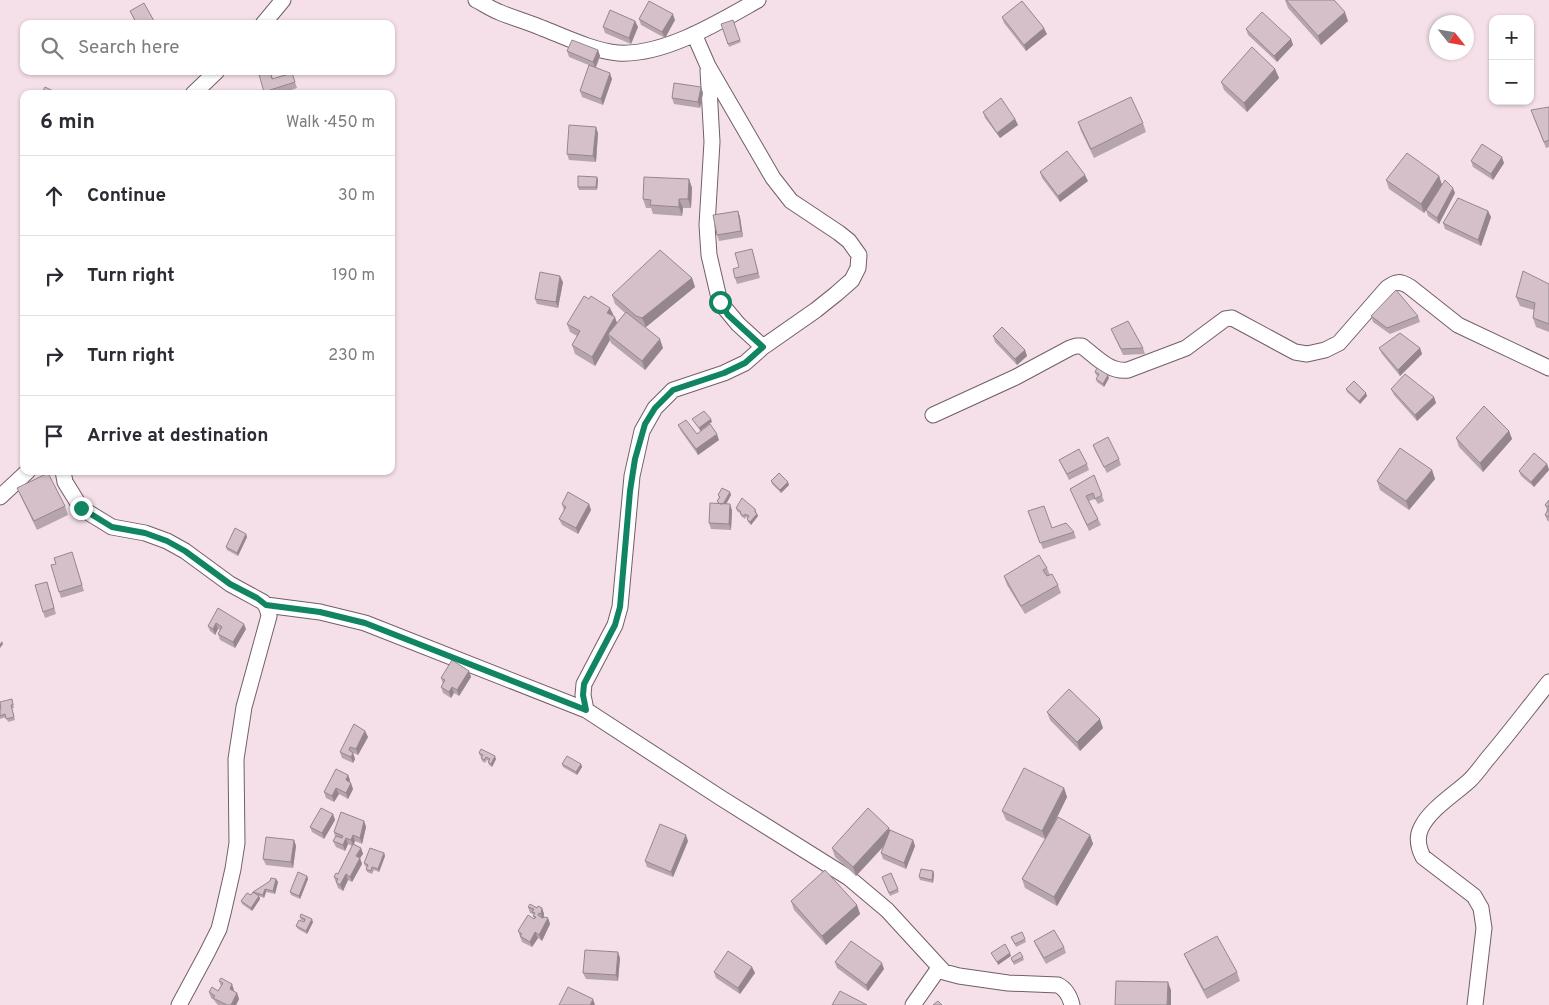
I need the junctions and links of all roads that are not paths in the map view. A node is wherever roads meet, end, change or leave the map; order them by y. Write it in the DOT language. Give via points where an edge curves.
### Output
graph roads {
  1 [pos="283,0"];
  2 [pos="476,0"];
  3 [pos="758,0"];
  4 [pos="266,20"];
  5 [pos="694,34"];
  6 [pos="708,66"];
  7 [pos="213,75"];
  8 [pos="197,90"];
  9 [pos="763,347"];
  10 [pos="1549,368"];
  11 [pos="933,415"];
  12 [pos="24,475"];
  13 [pos="64,475"];
  14 [pos="0,497"];
  15 [pos="266,605"];
  16 [pos="1549,682"];
  17 [pos="586,710"];
  18 [pos="939,968"];
  19 [pos="179,1005"];
  20 [pos="913,1005"];
  21 [pos="1072,1005"];
  22 [pos="1475,1005"];
  1 -- 4 [label="street"];
  2 -- 5 [label="street" via="584,45 617,53 640,52"];
  3 -- 5 [label="street"];
  5 -- 6 [label="street"];
  6 -- 9 [label="street" via="712,142 707,225 709,255 723,306"];
  6 -- 9 [label="street" via="783,191 792,201 850,242 859,255 858,268 852,280"];
  7 -- 8 [label="street"];
  9 -- 17 [label="street" via="745,363 673,390 645,424 630,491 620,607 615,625 584,684"];
  10 -- 11 [label="street" via="1458,325 1410,287 1395,282 1339,343 1326,350 1307,354 1295,352 1232,318 1225,319 1186,348 1128,370 1113,369 1082,346 1076,346 1016,378"];
  12 -- 14 [label="street"];
  13 -- 15 [label="street" via="81,508 112,527 167,541"];
  15 -- 17 [label="street" via="320,612 365,623"];
  15 -- 19 [label="street" via="269,616 244,707 236,759 233,869 218,929"];
  16 -- 22 [label="street" via="1470,779 1424,822 1418,839 1423,857 1474,896 1481,908 1484,928"];
  17 -- 18 [label="street" via="849,878 887,910"];
  18 -- 20 [label="street"];
  18 -- 21 [label="street" via="944,972 982,980 1058,985 1069,996"];
}
